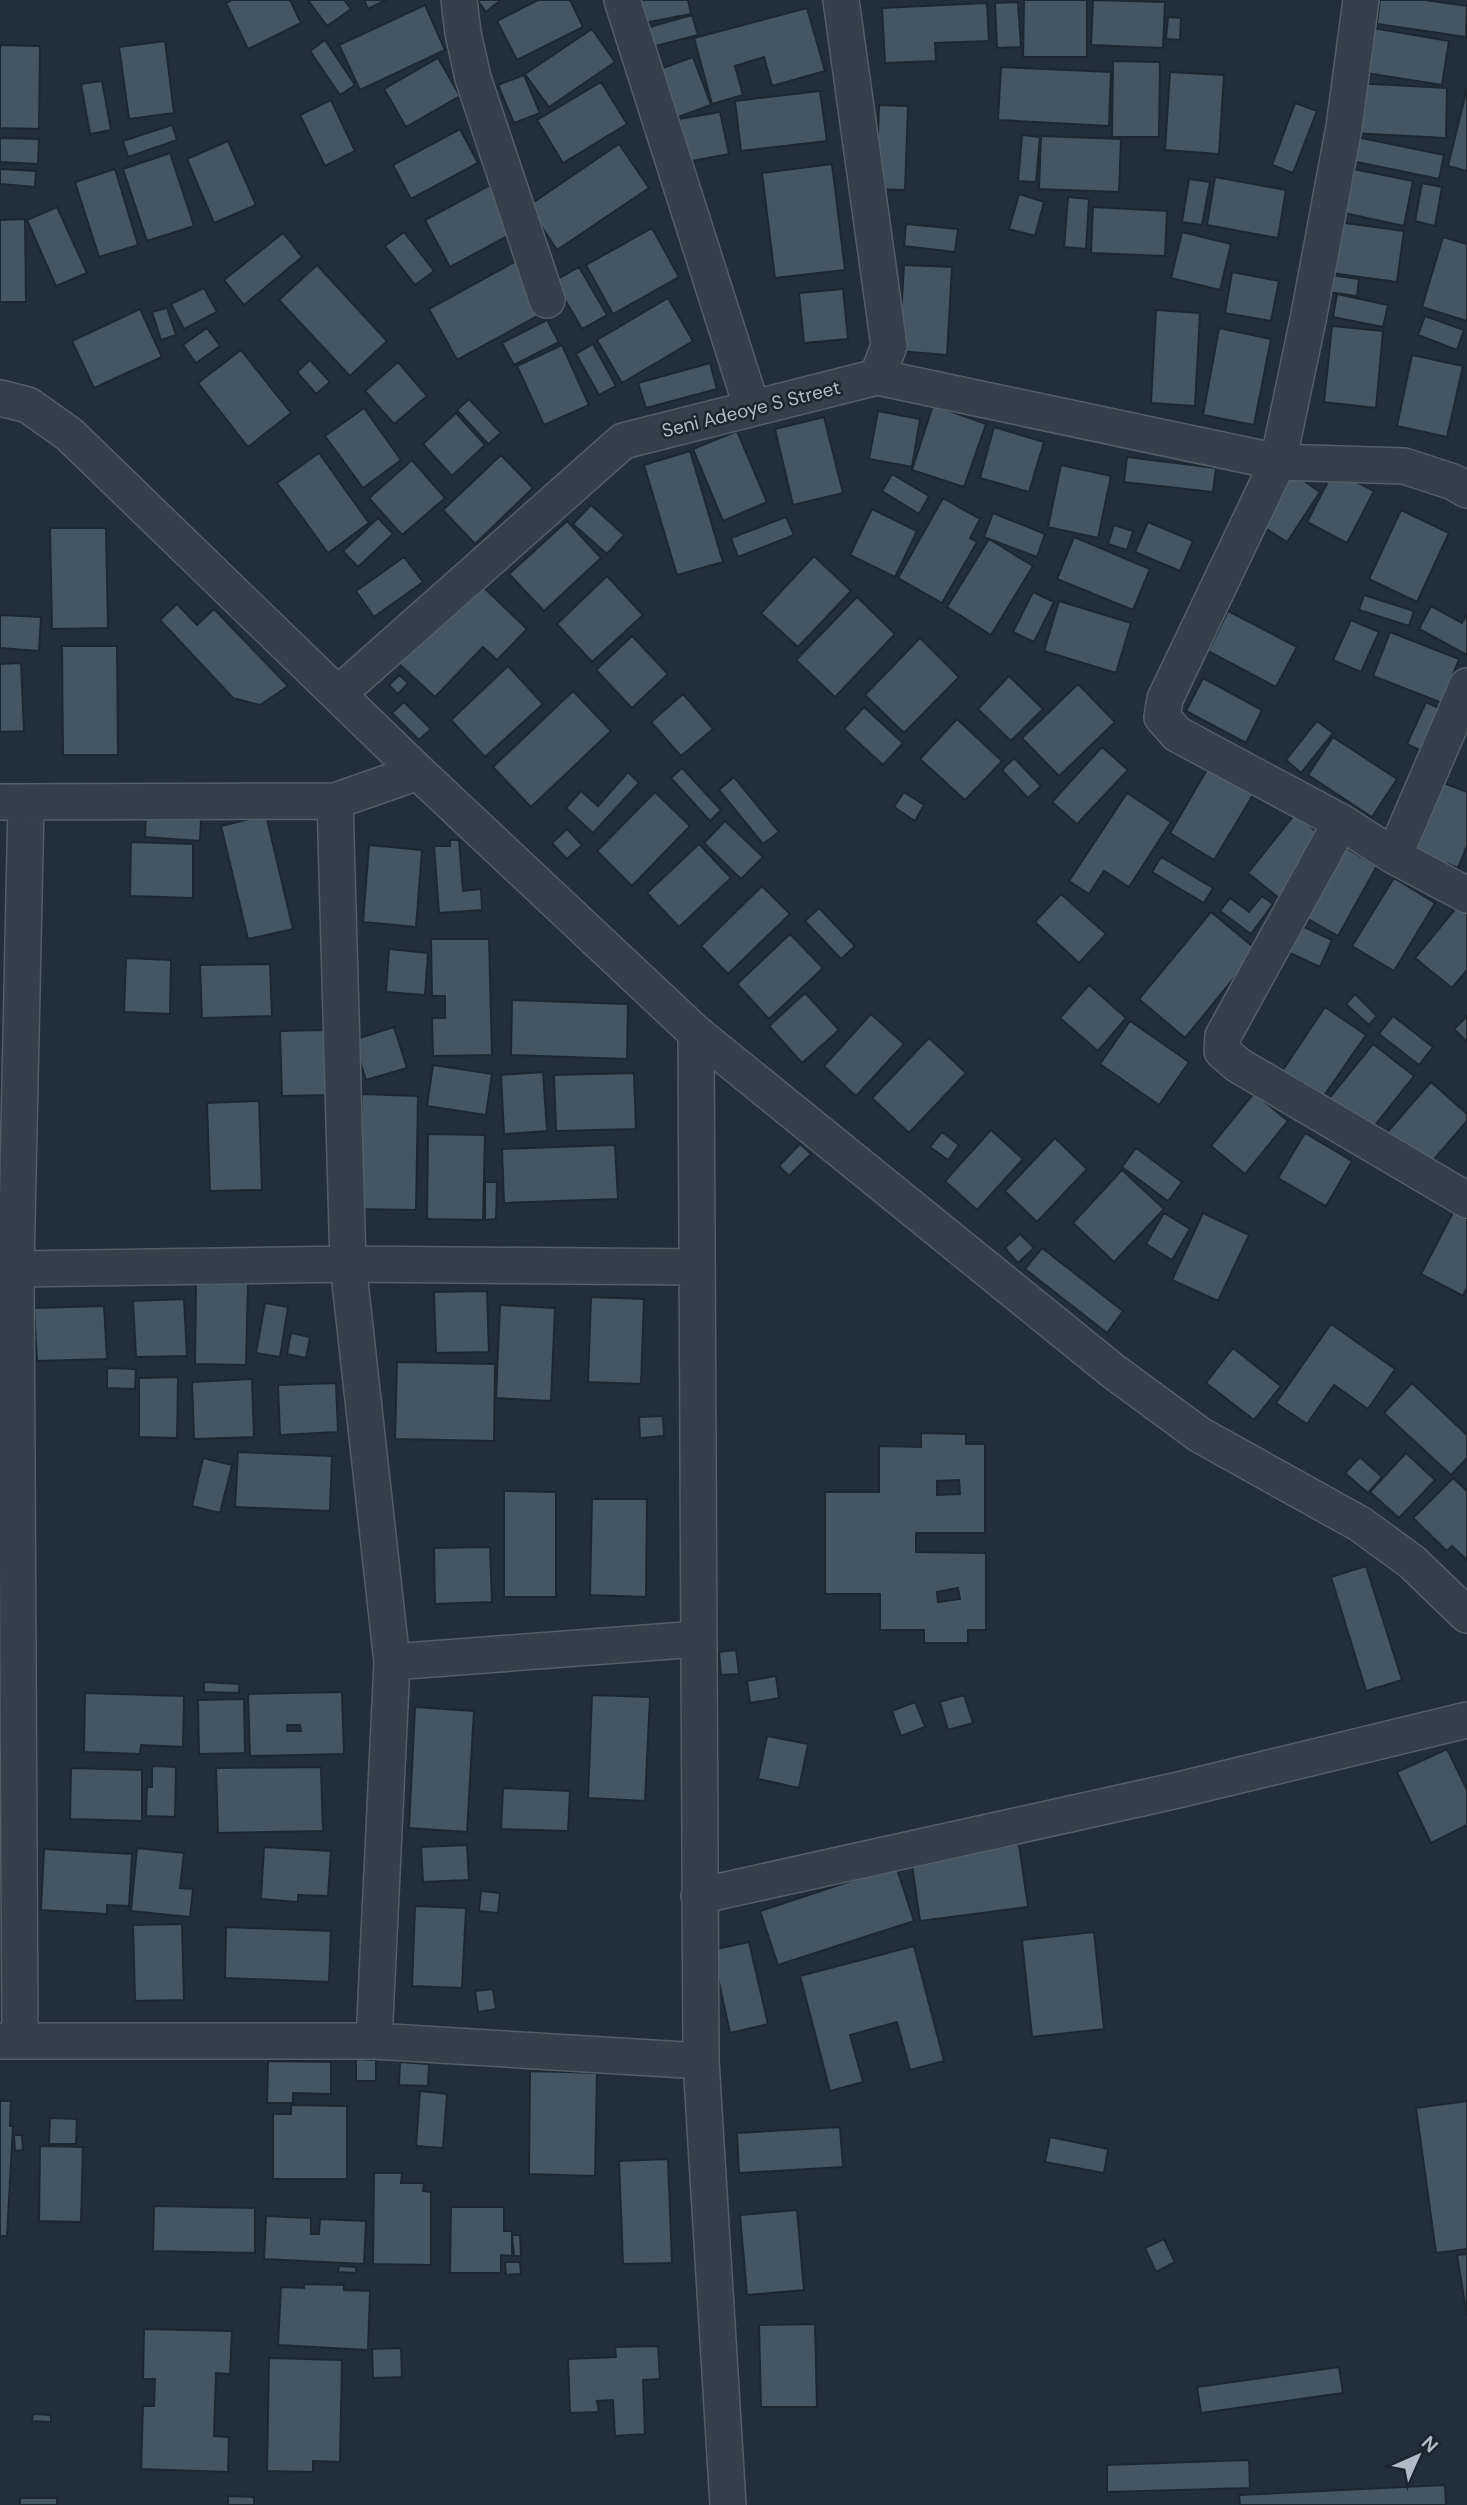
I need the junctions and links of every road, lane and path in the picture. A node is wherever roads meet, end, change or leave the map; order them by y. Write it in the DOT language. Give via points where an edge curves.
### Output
graph roads {
  1 [pos="459,0"];
  2 [pos="622,0"];
  3 [pos="841,0"];
  4 [pos="1361,0"];
  5 [pos="547,300"];
  6 [pos="877,377"];
  7 [pos="0,398"];
  8 [pos="752,408"];
  9 [pos="1278,462"];
  10 [pos="1467,490"];
  11 [pos="1467,686"];
  12 [pos="338,694"];
  13 [pos="418,772"];
  14 [pos="335,801"];
  15 [pos="13,802"];
  16 [pos="1341,822"];
  17 [pos="1394,856"];
  18 [pos="1467,895"];
  19 [pos="696,1033"];
  20 [pos="1467,1200"];
  21 [pos="348,1264"];
  22 [pos="697,1266"];
  23 [pos="16,1269"];
  24 [pos="1467,1615"];
  25 [pos="698,1639"];
  26 [pos="392,1662"];
  27 [pos="1467,1720"];
  28 [pos="699,1896"];
  29 [pos="10,2041"];
  30 [pos="374,2041"];
  31 [pos="701,2061"];
  32 [pos="728,2505"];
  1 -- 5 [label="street" via="473,78"];
  2 -- 8 [label="street"];
  3 -- 6 [label="street" via="889,346"];
  4 -- 9 [label="street" via="1344,127"];
  6 -- 8 [label="street, Seni Adeoye S Street"];
  6 -- 9 [label="street"];
  7 -- 12 [label="street" via="28,405 69,434"];
  8 -- 12 [label="street, Seni Adeoye S Street" via="623,441"];
  9 -- 10 [label="street" via="1404,466"];
  9 -- 16 [label="street" via="1165,699 1161,717 1177,734"];
  11 -- 17 [label="street"];
  12 -- 13 [label="street"];
  13 -- 14 [label="street"];
  13 -- 19 [label="street"];
  14 -- 15 [label="street"];
  14 -- 21 [label="street"];
  15 -- 23 [label="street"];
  16 -- 17 [label="street"];
  16 -- 20 [label="street" via="1223,1036 1222,1051 1238,1065"];
  17 -- 18 [label="street"];
  19 -- 22 [label="street"];
  19 -- 24 [label="street" via="1113,1371 1200,1435 1360,1524 1412,1562"];
  21 -- 22 [label="street"];
  21 -- 23 [label="street"];
  21 -- 26 [label="street"];
  22 -- 25 [label="street"];
  23 -- 29 [label="street"];
  25 -- 26 [label="street"];
  25 -- 28 [label="street"];
  26 -- 30 [label="street"];
  27 -- 28 [label="street" via="1174,1791"];
  28 -- 31 [label="street"];
  29 -- 30 [label="street"];
  30 -- 31 [label="street"];
  31 -- 32 [label="street"];
}
